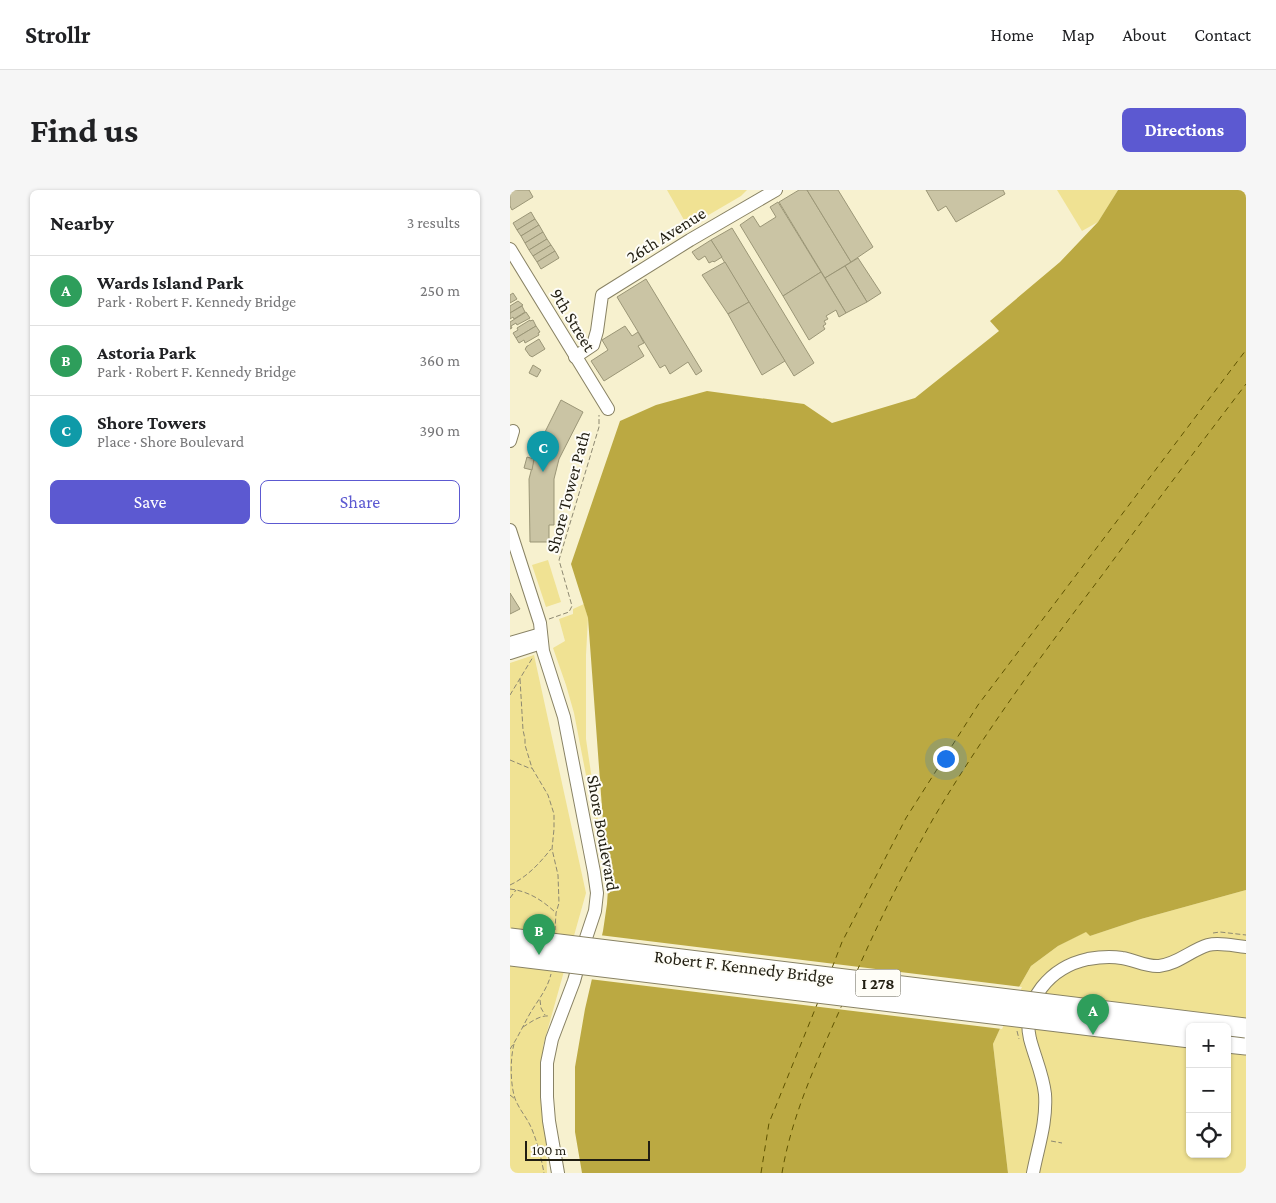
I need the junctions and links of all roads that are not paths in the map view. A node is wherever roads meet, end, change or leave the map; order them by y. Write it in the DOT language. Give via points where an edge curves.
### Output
graph roads {
  1 [pos="776,190"];
  2 [pos="510,249"];
  3 [pos="575,357"];
  4 [pos="604,411"];
  5 [pos="510,530"];
  6 [pos="510,643"];
  7 [pos="540,646"];
  8 [pos="510,653"];
  9 [pos="510,938"];
  10 [pos="1246,947"];
  11 [pos="510,956"];
  12 [pos="1246,1028"];
  13 [pos="1186,1038"];
  14 [pos="1231,1043"];
  15 [pos="1246,1045"];
  16 [pos="558,1173"];
  17 [pos="1033,1173"];
  1 -- 3 [label="street, 26th Avenue" via="602,296 593,345"];
  2 -- 3 [label="street, 9th Street"];
  3 -- 4 [label="street, 9th Street"];
  5 -- 7 [label="street, Shore Boulevard" via="540,623"];
  6 -- 7 [label="street"];
  7 -- 8 [label="street"];
  7 -- 16 [label="street, Shore Boulevard" via="564,717 597,893 595,911 547,1063 549,1121"];
  9 -- 12 [label="highway, Robert F. Kennedy Bridge / I 278, bridge"];
  10 -- 17 [label="street" via="1210,945 1178,961 1158,966 1122,958 1088,959 1063,969 1040,988 1031,1006 1029,1022 1045,1105 1042,1138"];
  11 -- 13 [label="highway, Robert F. Kennedy Bridge / I 278, bridge"];
  14 -- 15 [label="highway"];
}
